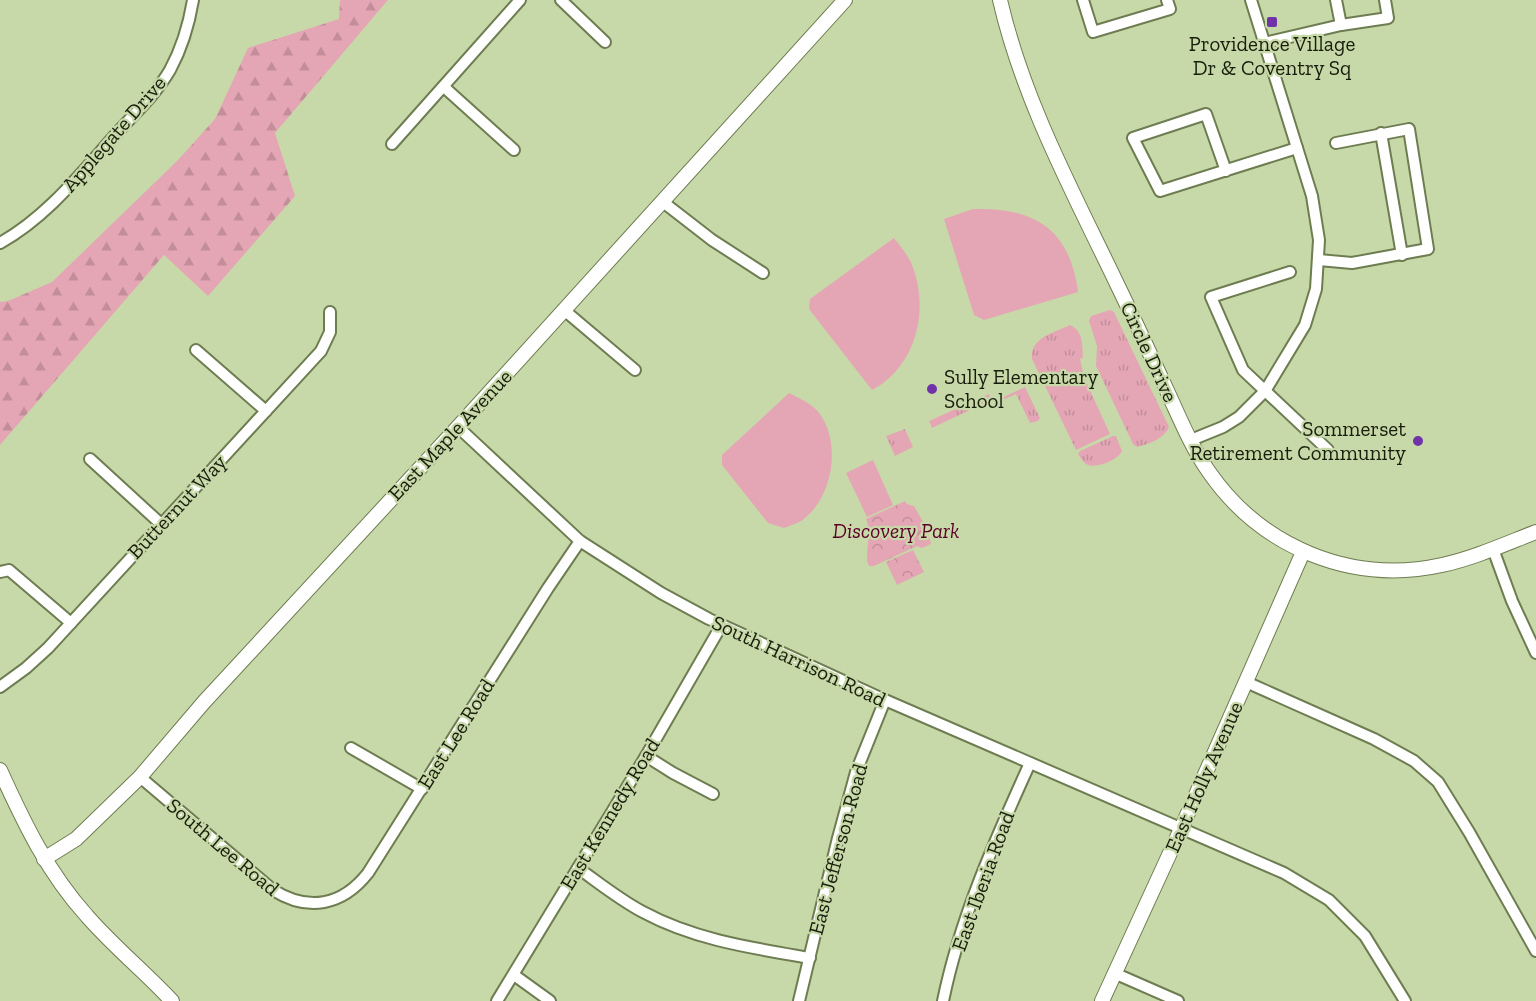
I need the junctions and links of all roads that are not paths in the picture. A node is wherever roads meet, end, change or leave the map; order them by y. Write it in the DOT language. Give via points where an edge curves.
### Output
graph roads {
  1 [pos="193,0"];
  2 [pos="520,0"];
  3 [pos="561,0"];
  4 [pos="845,0"];
  5 [pos="1000,0"];
  6 [pos="1083,0"];
  7 [pos="1167,0"];
  8 [pos="1251,0"];
  9 [pos="1336,0"];
  10 [pos="1385,0"];
  11 [pos="1341,25"];
  12 [pos="605,42"];
  13 [pos="1264,43"];
  14 [pos="444,87"];
  15 [pos="1381,133"];
  16 [pos="1336,143"];
  17 [pos="392,144"];
  18 [pos="1297,148"];
  19 [pos="514,150"];
  20 [pos="1226,171"];
  21 [pos="663,202"];
  22 [pos="0,243"];
  23 [pos="1402,255"];
  24 [pos="1318,260"];
  25 [pos="1290,272"];
  26 [pos="763,273"];
  27 [pos="564,310"];
  28 [pos="330,312"];
  29 [pos="196,350"];
  30 [pos="635,370"];
  31 [pos="1265,391"];
  32 [pos="266,411"];
  33 [pos="458,427"];
  34 [pos="1191,440"];
  35 [pos="1328,450"];
  36 [pos="90,459"];
  37 [pos="161,524"];
  38 [pos="1536,532"];
  39 [pos="580,541"];
  40 [pos="1493,549"];
  41 [pos="1303,552"];
  42 [pos="0,572"];
  43 [pos="71,623"];
  44 [pos="721,626"];
  45 [pos="1536,653"];
  46 [pos="1246,682"];
  47 [pos="0,687"];
  48 [pos="885,700"];
  49 [pos="351,748"];
  50 [pos="646,756"];
  51 [pos="1030,763"];
  52 [pos="0,770"];
  53 [pos="140,777"];
  54 [pos="422,789"];
  55 [pos="713,794"];
  56 [pos="1181,829"];
  57 [pos="44,859"];
  58 [pos="578,868"];
  59 [pos="313,904"];
  60 [pos="1536,951"];
  61 [pos="810,958"];
  62 [pos="1114,973"];
  63 [pos="514,975"];
  64 [pos="172,1001"];
  65 [pos="497,1001"];
  66 [pos="550,1001"];
  67 [pos="799,1001"];
  68 [pos="943,1001"];
  69 [pos="1102,1001"];
  70 [pos="1178,1001"];
  71 [pos="1404,1001"];
  1 -- 22 [label="street, Applegate Drive" via="186,32 162,82 60,196"];
  2 -- 14 [label="street"];
  3 -- 12 [label="street"];
  4 -- 21 [label="street, East Maple Avenue"];
  5 -- 34 [label="street, Circle Drive" via="1009,40 1028,92"];
  6 -- 7 [label="street" via="1093,32 1170,9"];
  8 -- 13 [label="street"];
  9 -- 11 [label="street"];
  10 -- 11 [label="street" via="1388,18"];
  11 -- 13 [label="street"];
  13 -- 18 [label="street"];
  14 -- 17 [label="street"];
  14 -- 19 [label="street"];
  15 -- 16 [label="street"];
  15 -- 23 [label="street"];
  15 -- 23 [label="street" via="1409,129 1428,249"];
  18 -- 20 [label="street"];
  18 -- 24 [label="street" via="1316,212"];
  20 -- 20 [label="street" via="1160,191 1133,138 1206,114"];
  21 -- 26 [label="street"];
  21 -- 27 [label="street, East Maple Avenue"];
  23 -- 24 [label="street" via="1352,263"];
  24 -- 31 [label="street" via="1316,289 1305,325"];
  25 -- 31 [label="street" via="1211,297 1243,370"];
  27 -- 30 [label="street"];
  27 -- 33 [label="street, East Maple Avenue"];
  28 -- 32 [label="street, Butternut Way" via="330,332 321,351"];
  29 -- 32 [label="street"];
  31 -- 34 [label="street" via="1229,424"];
  31 -- 35 [label="street"];
  32 -- 37 [label="street, Butternut Way"];
  33 -- 39 [label="street, South Harrison Road"];
  33 -- 53 [label="street, East Maple Avenue" via="204,702"];
  34 -- 41 [label="street, Circle Drive" via="1207,470 1233,501 1281,541"];
  36 -- 37 [label="street"];
  37 -- 43 [label="street, Butternut Way"];
  38 -- 40 [label="street"];
  39 -- 44 [label="street, South Harrison Road"];
  39 -- 54 [label="street, East Lee Road"];
  40 -- 41 [label="street, Circle Drive" via="1442,565 1377,571 1333,563"];
  40 -- 45 [label="street"];
  41 -- 46 [label="street, East Holly Avenue"];
  42 -- 43 [label="street" via="9,570"];
  43 -- 47 [label="street, Butternut Way" via="26,668"];
  44 -- 48 [label="street, South Harrison Road"];
  44 -- 50 [label="street, East Kennedy Road"];
  46 -- 56 [label="street, East Holly Avenue"];
  46 -- 60 [label="street" via="1374,739 1414,760 1438,782"];
  48 -- 51 [label="street, South Harrison Road"];
  48 -- 61 [label="street, East Jefferson Road" via="856,772"];
  49 -- 54 [label="street"];
  50 -- 55 [label="street"];
  50 -- 58 [label="street, East Kennedy Road"];
  51 -- 56 [label="street, South Harrison Road"];
  51 -- 68 [label="street, East Iberia Road" via="982,873"];
  52 -- 57 [label="street"];
  53 -- 57 [label="street, East Maple Avenue" via="76,838"];
  53 -- 59 [label="street, South Lee Road" via="273,890 300,903"];
  54 -- 59 [label="street, East Lee Road" via="362,880 342,895"];
  56 -- 62 [label="street, East Holly Avenue"];
  56 -- 71 [label="street, South Harrison Road" via="1284,873 1329,900 1365,936"];
  57 -- 64 [label="street" via="87,916"];
  58 -- 61 [label="street" via="641,912 673,926 733,945"];
  58 -- 63 [label="street, East Kennedy Road"];
  61 -- 67 [label="street, East Jefferson Road"];
  62 -- 69 [label="street, East Holly Avenue"];
  62 -- 70 [label="street"];
  63 -- 65 [label="street, East Kennedy Road"];
  63 -- 66 [label="street"];
}
